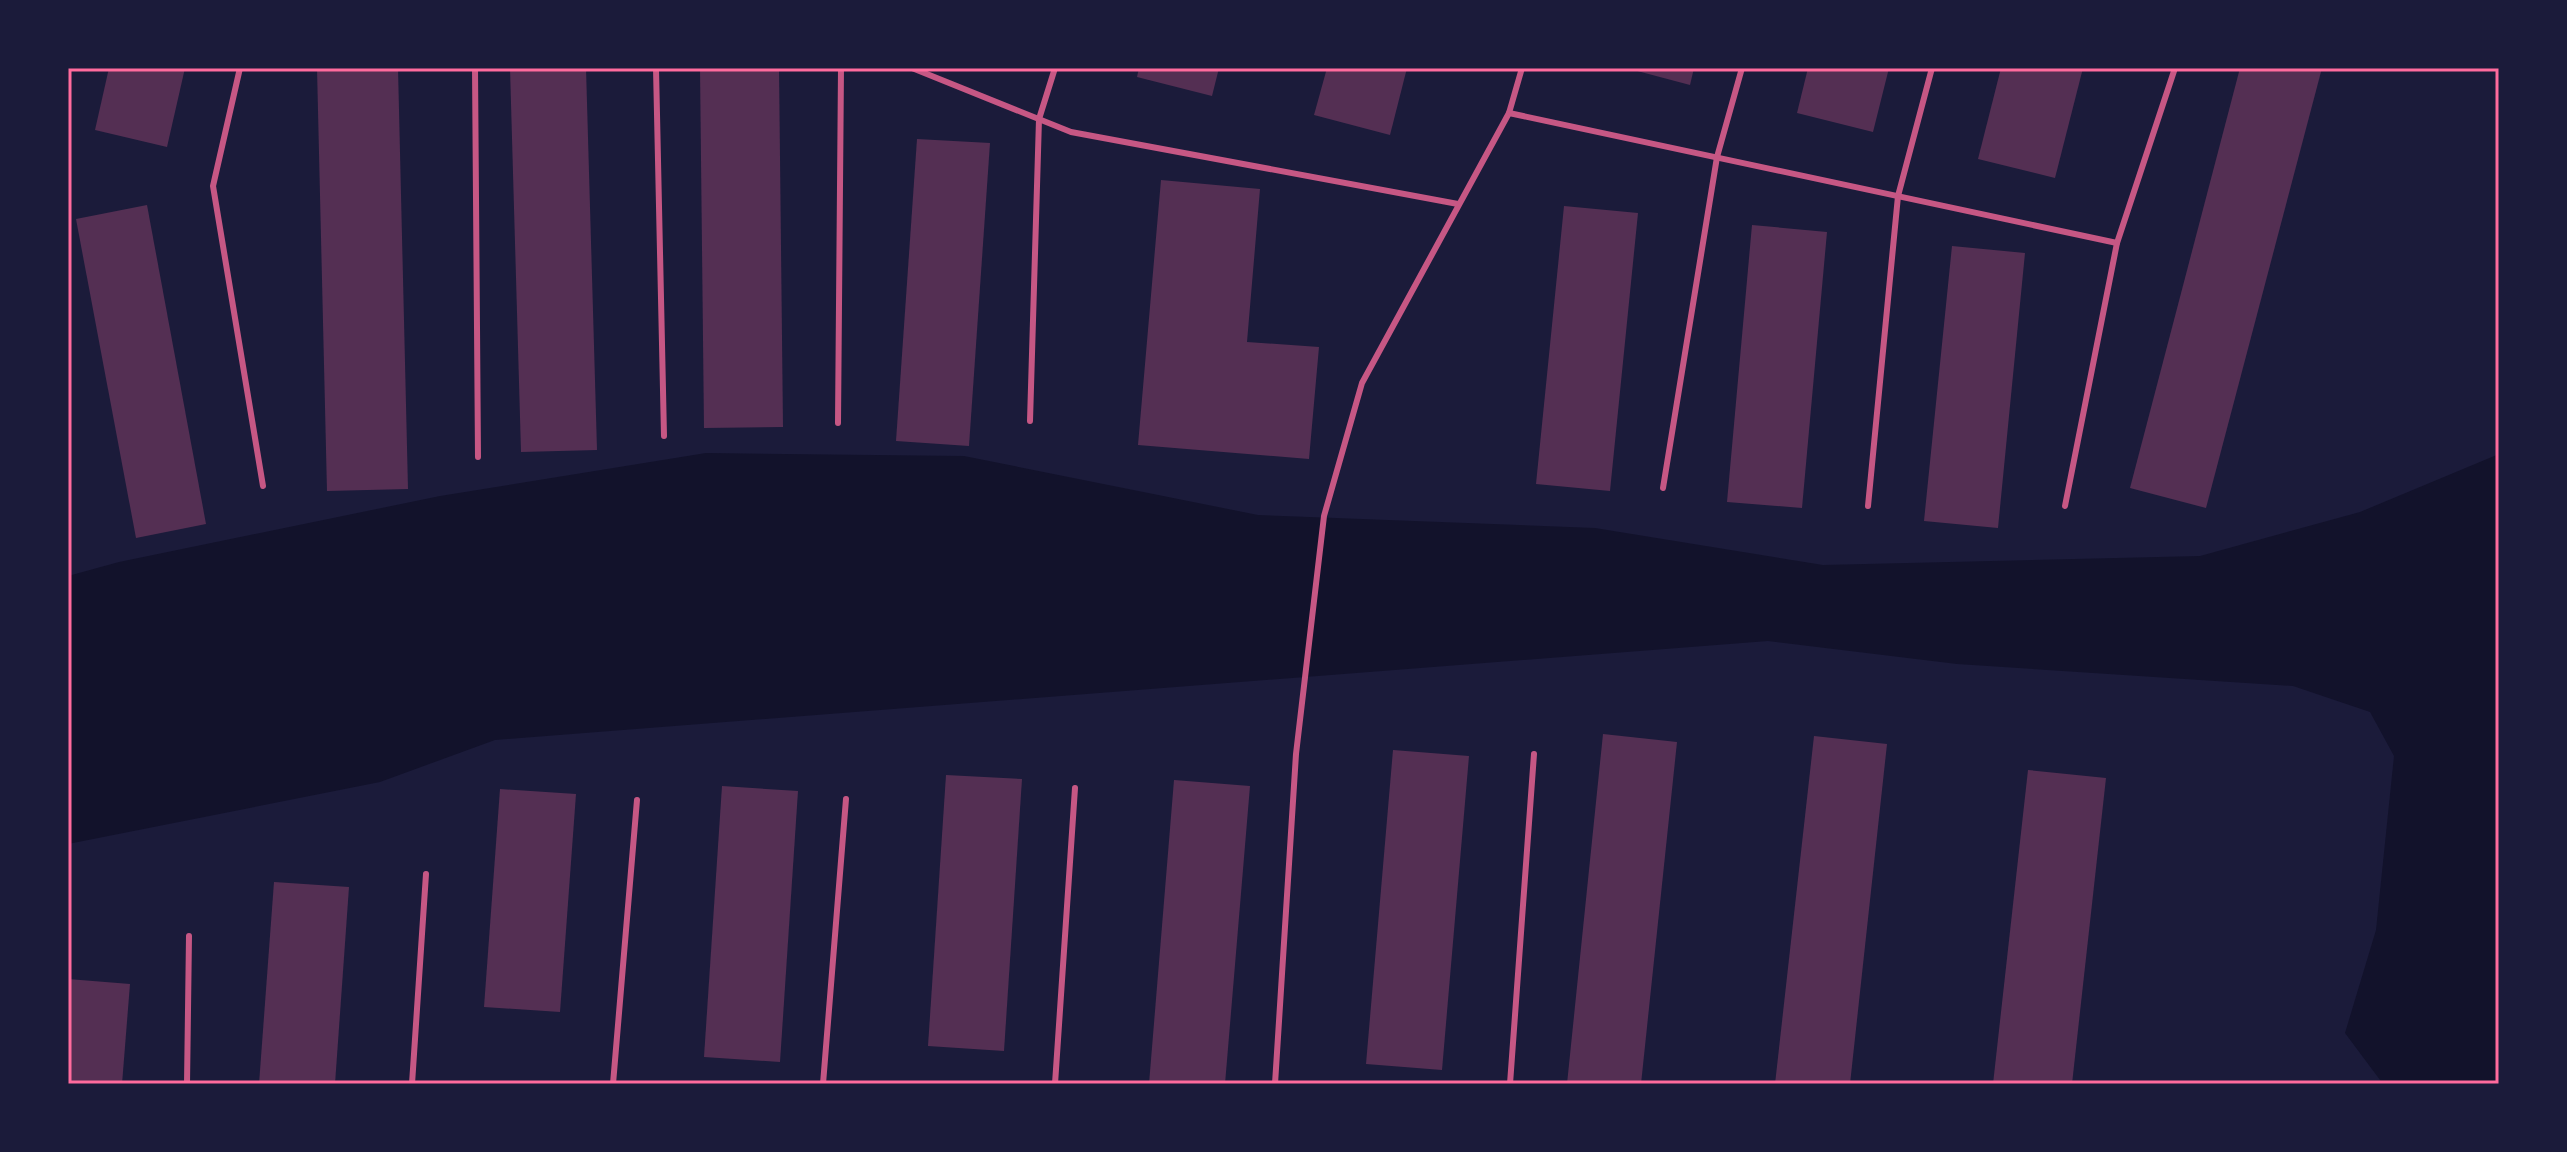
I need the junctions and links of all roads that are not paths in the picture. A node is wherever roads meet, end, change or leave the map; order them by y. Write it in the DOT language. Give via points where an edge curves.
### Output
graph roads {
  1 [pos="240,68"];
  2 [pos="475,68"];
  3 [pos="656,68"];
  4 [pos="841,68"];
  5 [pos="912,68"];
  6 [pos="1055,68"];
  7 [pos="1522,68"];
  8 [pos="1742,68"];
  9 [pos="1932,68"];
  10 [pos="2175,68"];
  11 [pos="1509,113"];
  12 [pos="1039,119"];
  13 [pos="1717,157"];
  14 [pos="1898,196"];
  15 [pos="1458,204"];
  16 [pos="2117,243"];
  17 [pos="1030,421"];
  18 [pos="838,423"];
  19 [pos="664,436"];
  20 [pos="478,457"];
  21 [pos="263,486"];
  22 [pos="1663,488"];
  23 [pos="1868,506"];
  24 [pos="2065,506"];
  25 [pos="1534,754"];
  26 [pos="1075,788"];
  27 [pos="846,799"];
  28 [pos="637,800"];
  29 [pos="426,874"];
  30 [pos="189,936"];
  31 [pos="187,1084"];
  32 [pos="412,1084"];
  33 [pos="613,1084"];
  34 [pos="823,1084"];
  35 [pos="1055,1084"];
  36 [pos="1275,1084"];
  37 [pos="1510,1084"];
  1 -- 21 [label="lane" via="213,186"];
  2 -- 20 [label="lane"];
  3 -- 19 [label="lane"];
  4 -- 18 [label="lane"];
  5 -- 12 [label="lane"];
  6 -- 12 [label="lane"];
  7 -- 11 [label="lane"];
  8 -- 13 [label="lane"];
  9 -- 14 [label="lane"];
  10 -- 16 [label="lane"];
  11 -- 13 [label="lane"];
  11 -- 15 [label="lane"];
  12 -- 15 [label="lane" via="1071,132"];
  12 -- 17 [label="lane"];
  13 -- 14 [label="lane"];
  13 -- 22 [label="lane"];
  14 -- 16 [label="lane"];
  14 -- 23 [label="lane"];
  15 -- 36 [label="lane" via="1362,383 1324,516 1296,754"];
  16 -- 24 [label="lane"];
  25 -- 37 [label="lane"];
  26 -- 35 [label="lane"];
  27 -- 34 [label="lane"];
  28 -- 33 [label="lane"];
  29 -- 32 [label="lane"];
  30 -- 31 [label="lane"];
}
